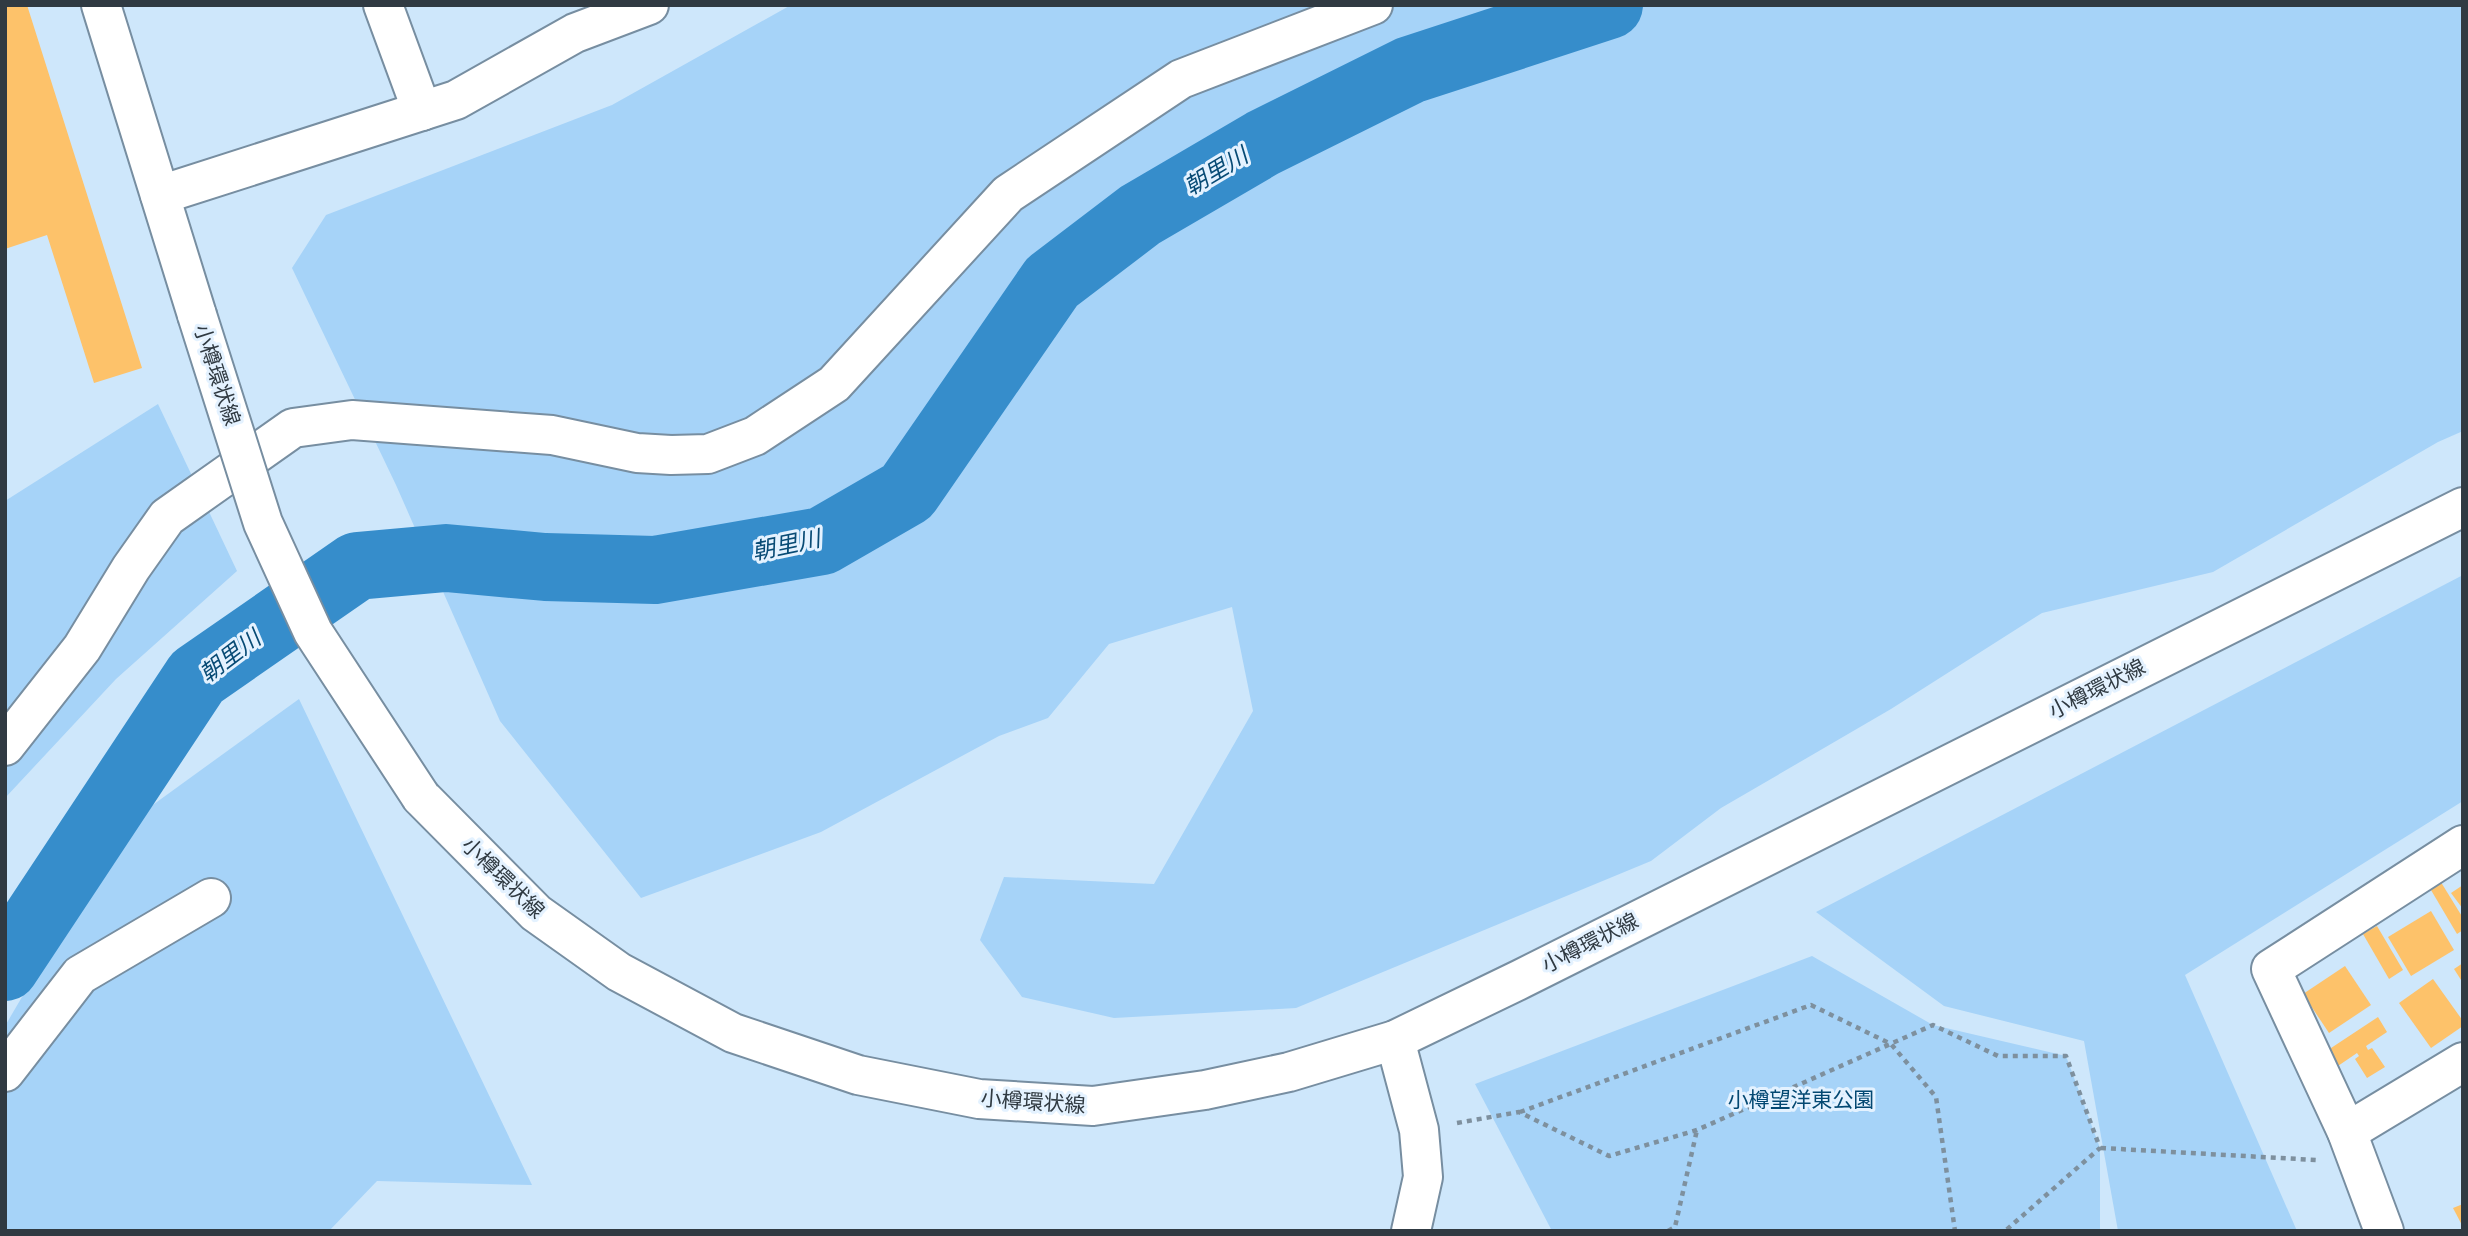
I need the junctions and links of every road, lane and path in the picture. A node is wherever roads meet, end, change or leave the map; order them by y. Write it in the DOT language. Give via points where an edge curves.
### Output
graph roads {
  1 [pos="101,5"];
  2 [pos="383,5"];
  3 [pos="649,5"];
  4 [pos="1373,5"];
  5 [pos="422,111"];
  6 [pos="160,195"];
  7 [pos="2463,507"];
  8 [pos="5,746"];
  9 [pos="2463,845"];
  10 [pos="211,898"];
  11 [pos="1395,1040"];
  12 [pos="1891,1044"];
  13 [pos="2463,1062"];
  14 [pos="5,1072"];
  15 [pos="1519,1112"];
  16 [pos="1419,1130"];
  17 [pos="1697,1130"];
  18 [pos="2353,1147"];
  19 [pos="2101,1148"];
  20 [pos="1411,1231"];
  21 [pos="1668,1231"];
  22 [pos="1955,1231"];
  23 [pos="2005,1231"];
  24 [pos="2384,1231"];
  1 -- 6 [label="main road, 小樽環状線"];
  2 -- 5 [label="main road"];
  3 -- 5 [label="main road" via="575,33 456,100"];
  4 -- 8 [label="main road" via="1181,79 1008,194 834,384 755,436 708,454 671,455 637,453 552,435 352,420 293,428 167,517 82,648"];
  5 -- 6 [label="main road"];
  6 -- 11 [label="main road, 小樽環状線, bridge" via="263,523 313,632 421,797 536,913 619,971 733,1033 858,1075 979,1099 1093,1107 1289,1072"];
  7 -- 11 [label="main road, 小樽環状線"];
  9 -- 18 [label="main road" via="2271,969"];
  10 -- 14 [label="main road" via="80,975"];
  11 -- 16 [label="main road"];
  12 -- 15 [label="path" via="1811,1005"];
  12 -- 17 [label="path"];
  12 -- 19 [label="path" via="1933,1025 1998,1056 2066,1056"];
  12 -- 22 [label="path" via="1936,1097"];
  13 -- 18 [label="main road"];
  15 -- 16 [label="path"];
  15 -- 17 [label="path" via="1609,1156"];
  16 -- 20 [label="main road" via="1423,1177"];
  17 -- 21 [label="path" via="1675,1227"];
  18 -- 19 [label="path"];
  18 -- 24 [label="main road"];
  19 -- 23 [label="path"];
}
